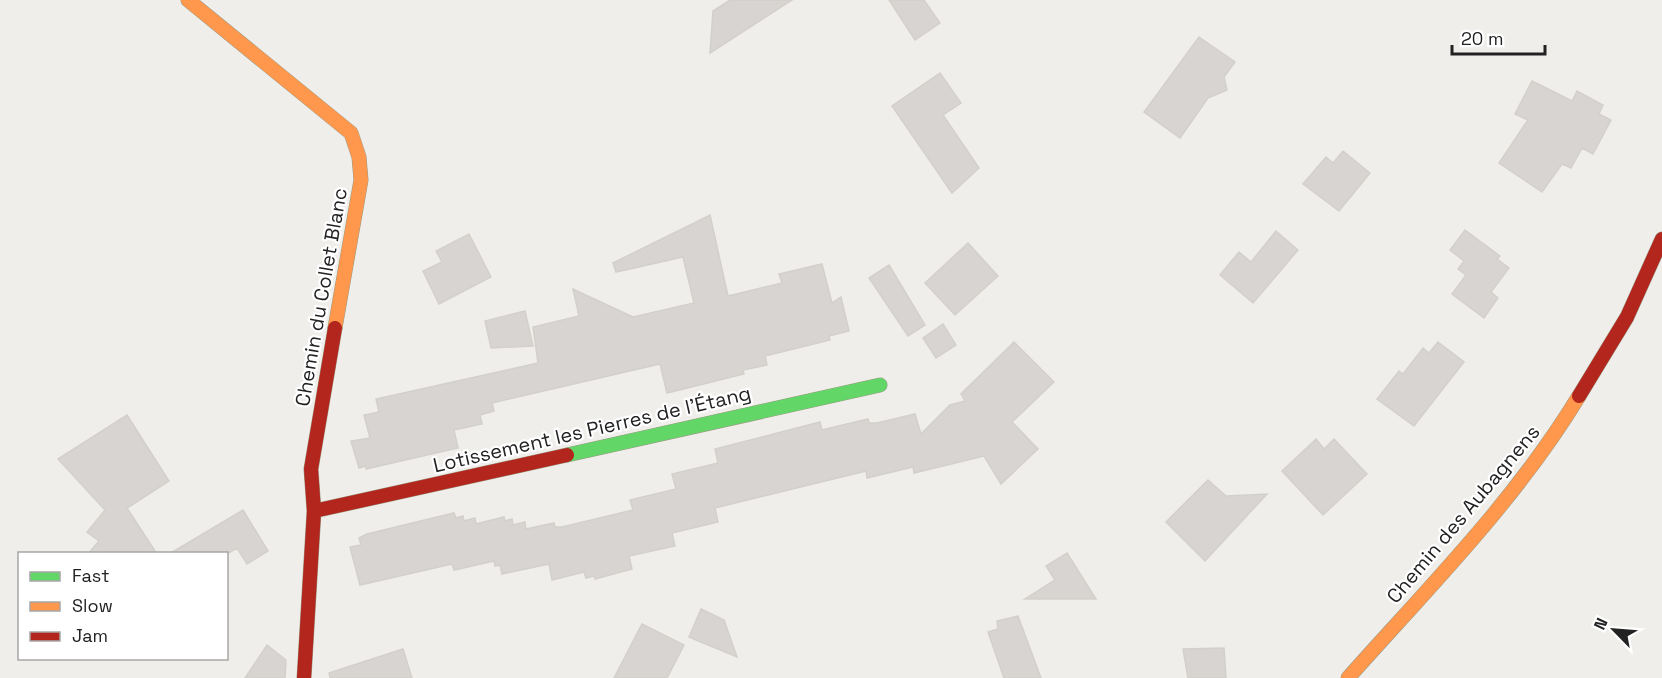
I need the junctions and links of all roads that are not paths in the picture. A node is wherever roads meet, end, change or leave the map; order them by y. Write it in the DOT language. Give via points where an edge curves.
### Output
graph roads {
  1 [pos="188,0"];
  2 [pos="1662,239"];
  3 [pos="880,385"];
  4 [pos="314,511"];
  5 [pos="304,678"];
  6 [pos="1348,678"];
  1 -- 4 [label="street, Chemin du Collet Blanc" via="351,133 359,157 361,180 311,469"];
  2 -- 6 [label="street, Chemin des Aubagnens" via="1627,317 1550,444"];
  3 -- 4 [label="street, Lotissement les Pierres de l'Étang"];
  4 -- 5 [label="street, Chemin du Collet Blanc"];
}
